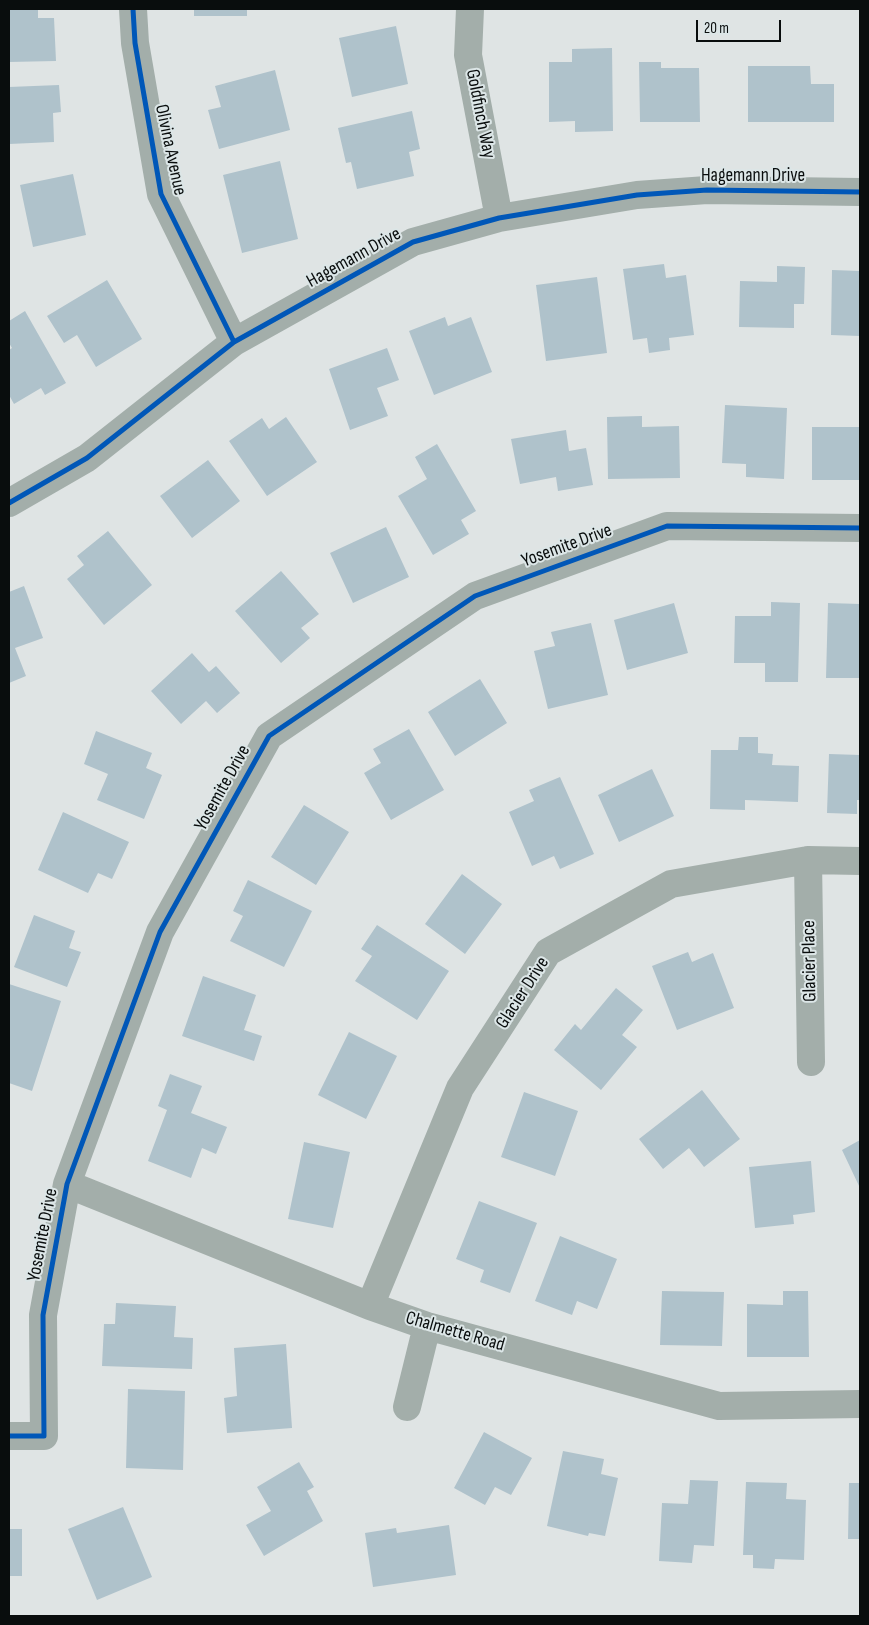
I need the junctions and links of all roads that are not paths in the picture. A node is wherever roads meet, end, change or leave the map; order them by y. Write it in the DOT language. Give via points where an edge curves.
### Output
graph roads {
  1 [pos="133,9"];
  2 [pos="470,9"];
  3 [pos="860,192"];
  4 [pos="499,218"];
  5 [pos="234,342"];
  6 [pos="9,503"];
  7 [pos="860,528"];
  8 [pos="808,860"];
  9 [pos="860,861"];
  10 [pos="811,1062"];
  11 [pos="67,1184"];
  12 [pos="370,1306"];
  13 [pos="427,1326"];
  14 [pos="860,1404"];
  15 [pos="407,1407"];
  16 [pos="9,1436"];
  1 -- 5 [label="street, Olivina Avenue" via="134,43 160,194"];
  2 -- 4 [label="street, Goldfinch Way" via="468,56"];
  3 -- 4 [label="street, Hagemann Drive" via="707,190 637,195"];
  4 -- 5 [label="street, Hagemann Drive" via="413,242"];
  5 -- 6 [label="street, Hagemann Drive" via="86,458"];
  7 -- 11 [label="street, Yosemite Drive" via="667,526 475,596 269,736 160,932"];
  8 -- 9 [label="street, Glacier Drive"];
  8 -- 10 [label="street, Glacier Place"];
  8 -- 12 [label="street, Glacier Drive" via="670,884 548,952 460,1088"];
  11 -- 12 [label="street, Chalmette Road"];
  11 -- 16 [label="street, Yosemite Drive" via="43,1315 44,1436"];
  12 -- 13 [label="street, Chalmette Road"];
  13 -- 14 [label="street, Chalmette Road" via="719,1406"];
  13 -- 15 [label="street"];
}
